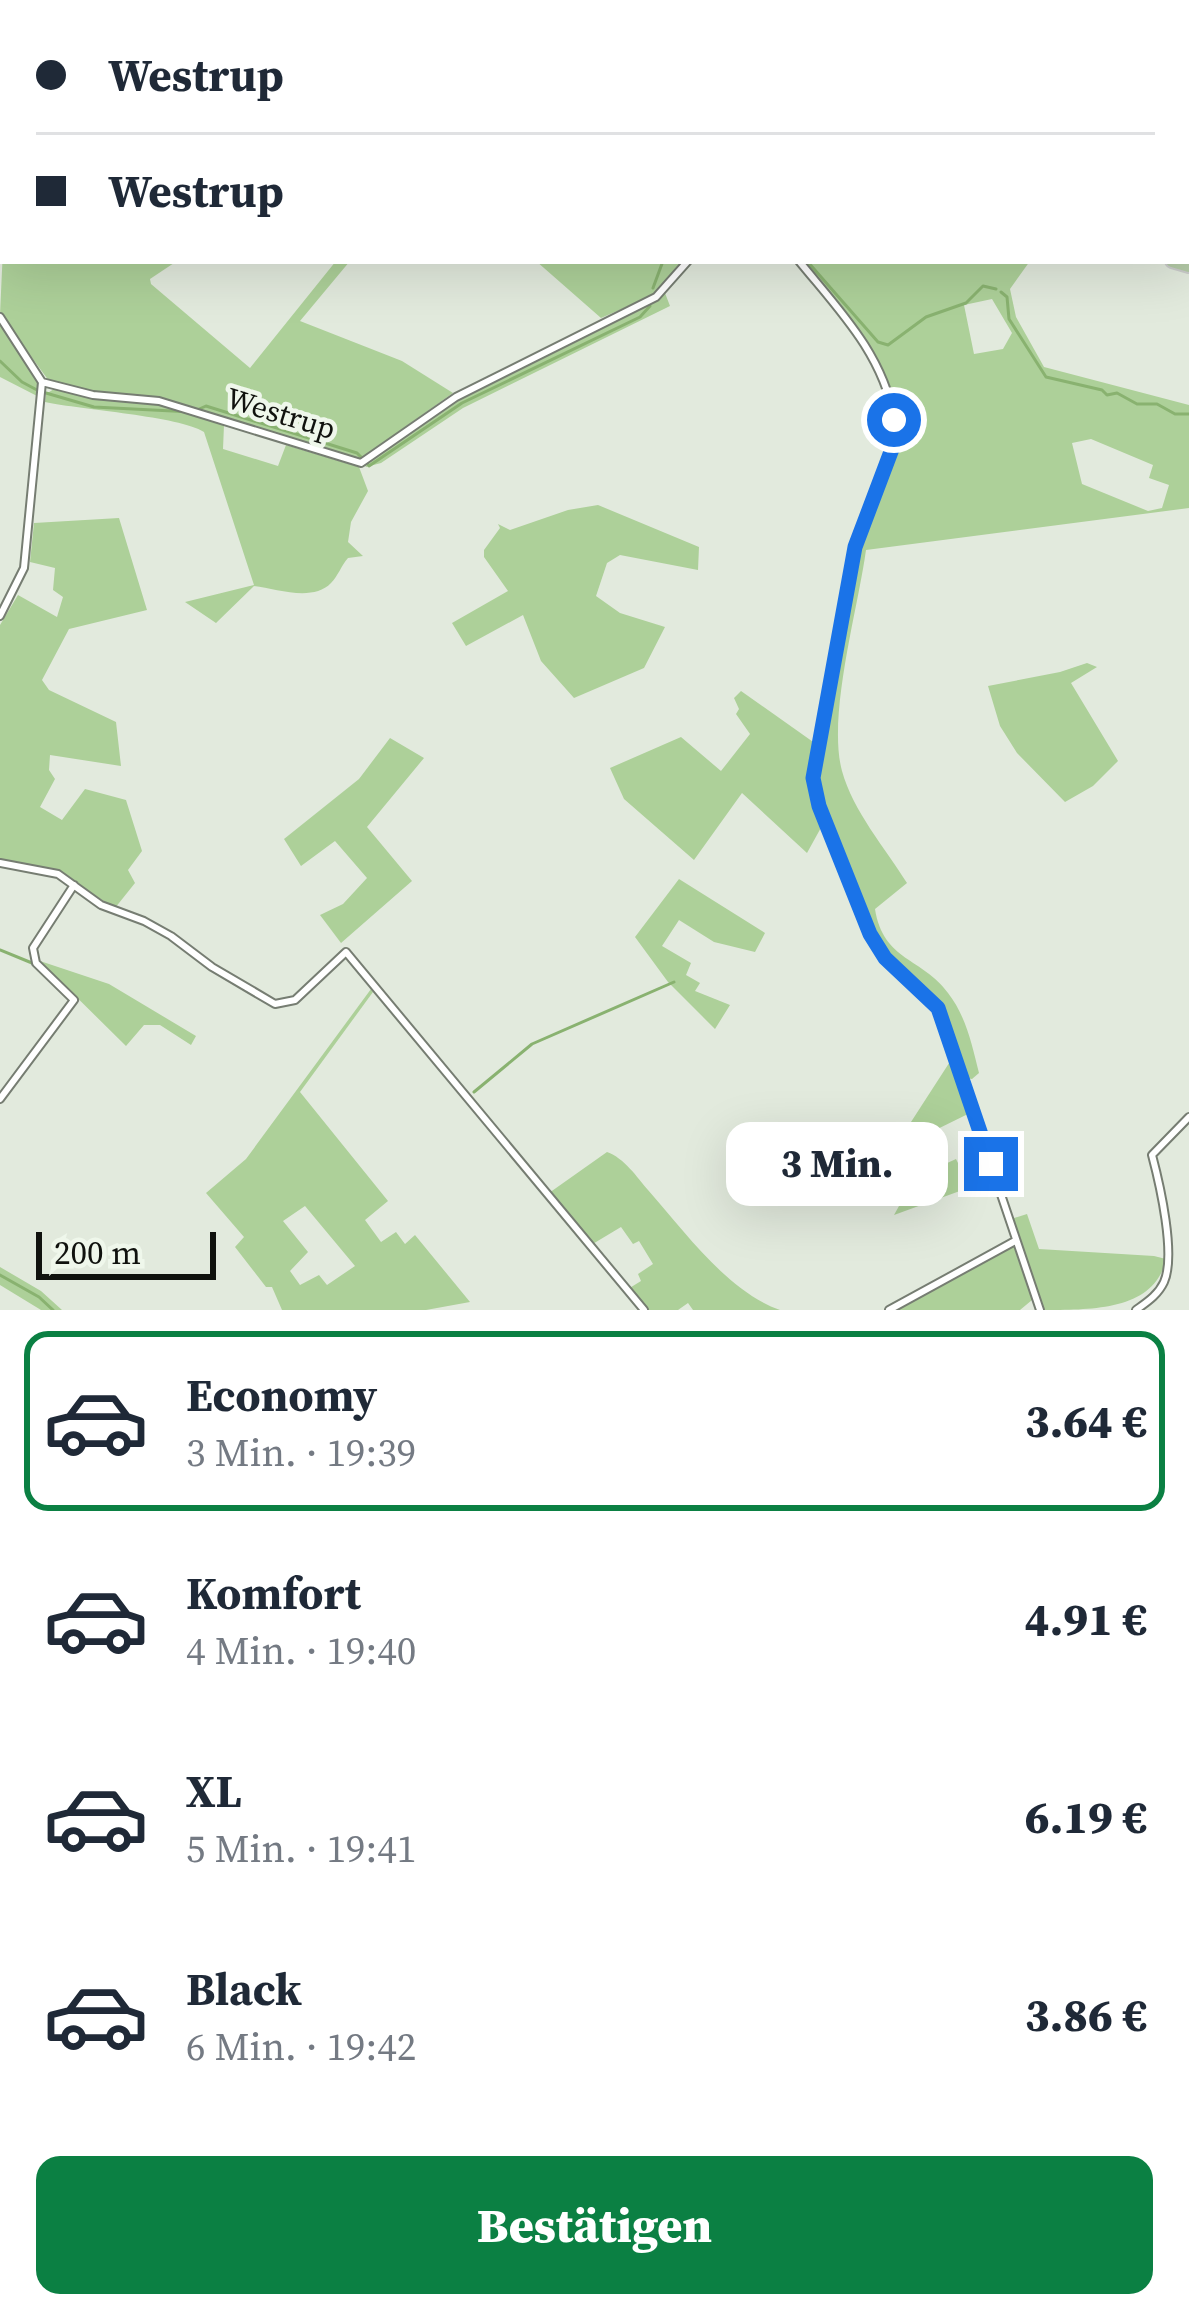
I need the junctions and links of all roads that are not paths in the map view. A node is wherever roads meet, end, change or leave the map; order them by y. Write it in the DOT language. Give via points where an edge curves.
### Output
graph roads {
  1 [pos="685,264"];
  2 [pos="801,264"];
  3 [pos="0,317"];
  4 [pos="42,382"];
  5 [pos="0,616"];
  6 [pos="0,863"];
  7 [pos="74,885"];
  8 [pos="0,1099"];
  9 [pos="1189,1117"];
  10 [pos="1016,1241"];
  11 [pos="644,1310"];
  12 [pos="889,1310"];
  13 [pos="1040,1310"];
  14 [pos="1136,1310"];
  1 -- 4 [label="street, Westrup" via="656,297 456,397 361,463 159,400"];
  2 -- 10 [label="street" via="863,340 894,420 892,449 855,547 815,791 870,934 938,1008"];
  3 -- 4 [label="street"];
  4 -- 5 [label="street" via="24,568"];
  6 -- 7 [label="street"];
  7 -- 8 [label="street" via="33,948 36,963 74,1000"];
  7 -- 11 [label="street" via="275,1004 296,1000 346,952"];
  9 -- 14 [label="street" via="1153,1156 1169,1257 1165,1281"];
  10 -- 12 [label="street"];
  10 -- 13 [label="street"];
}
